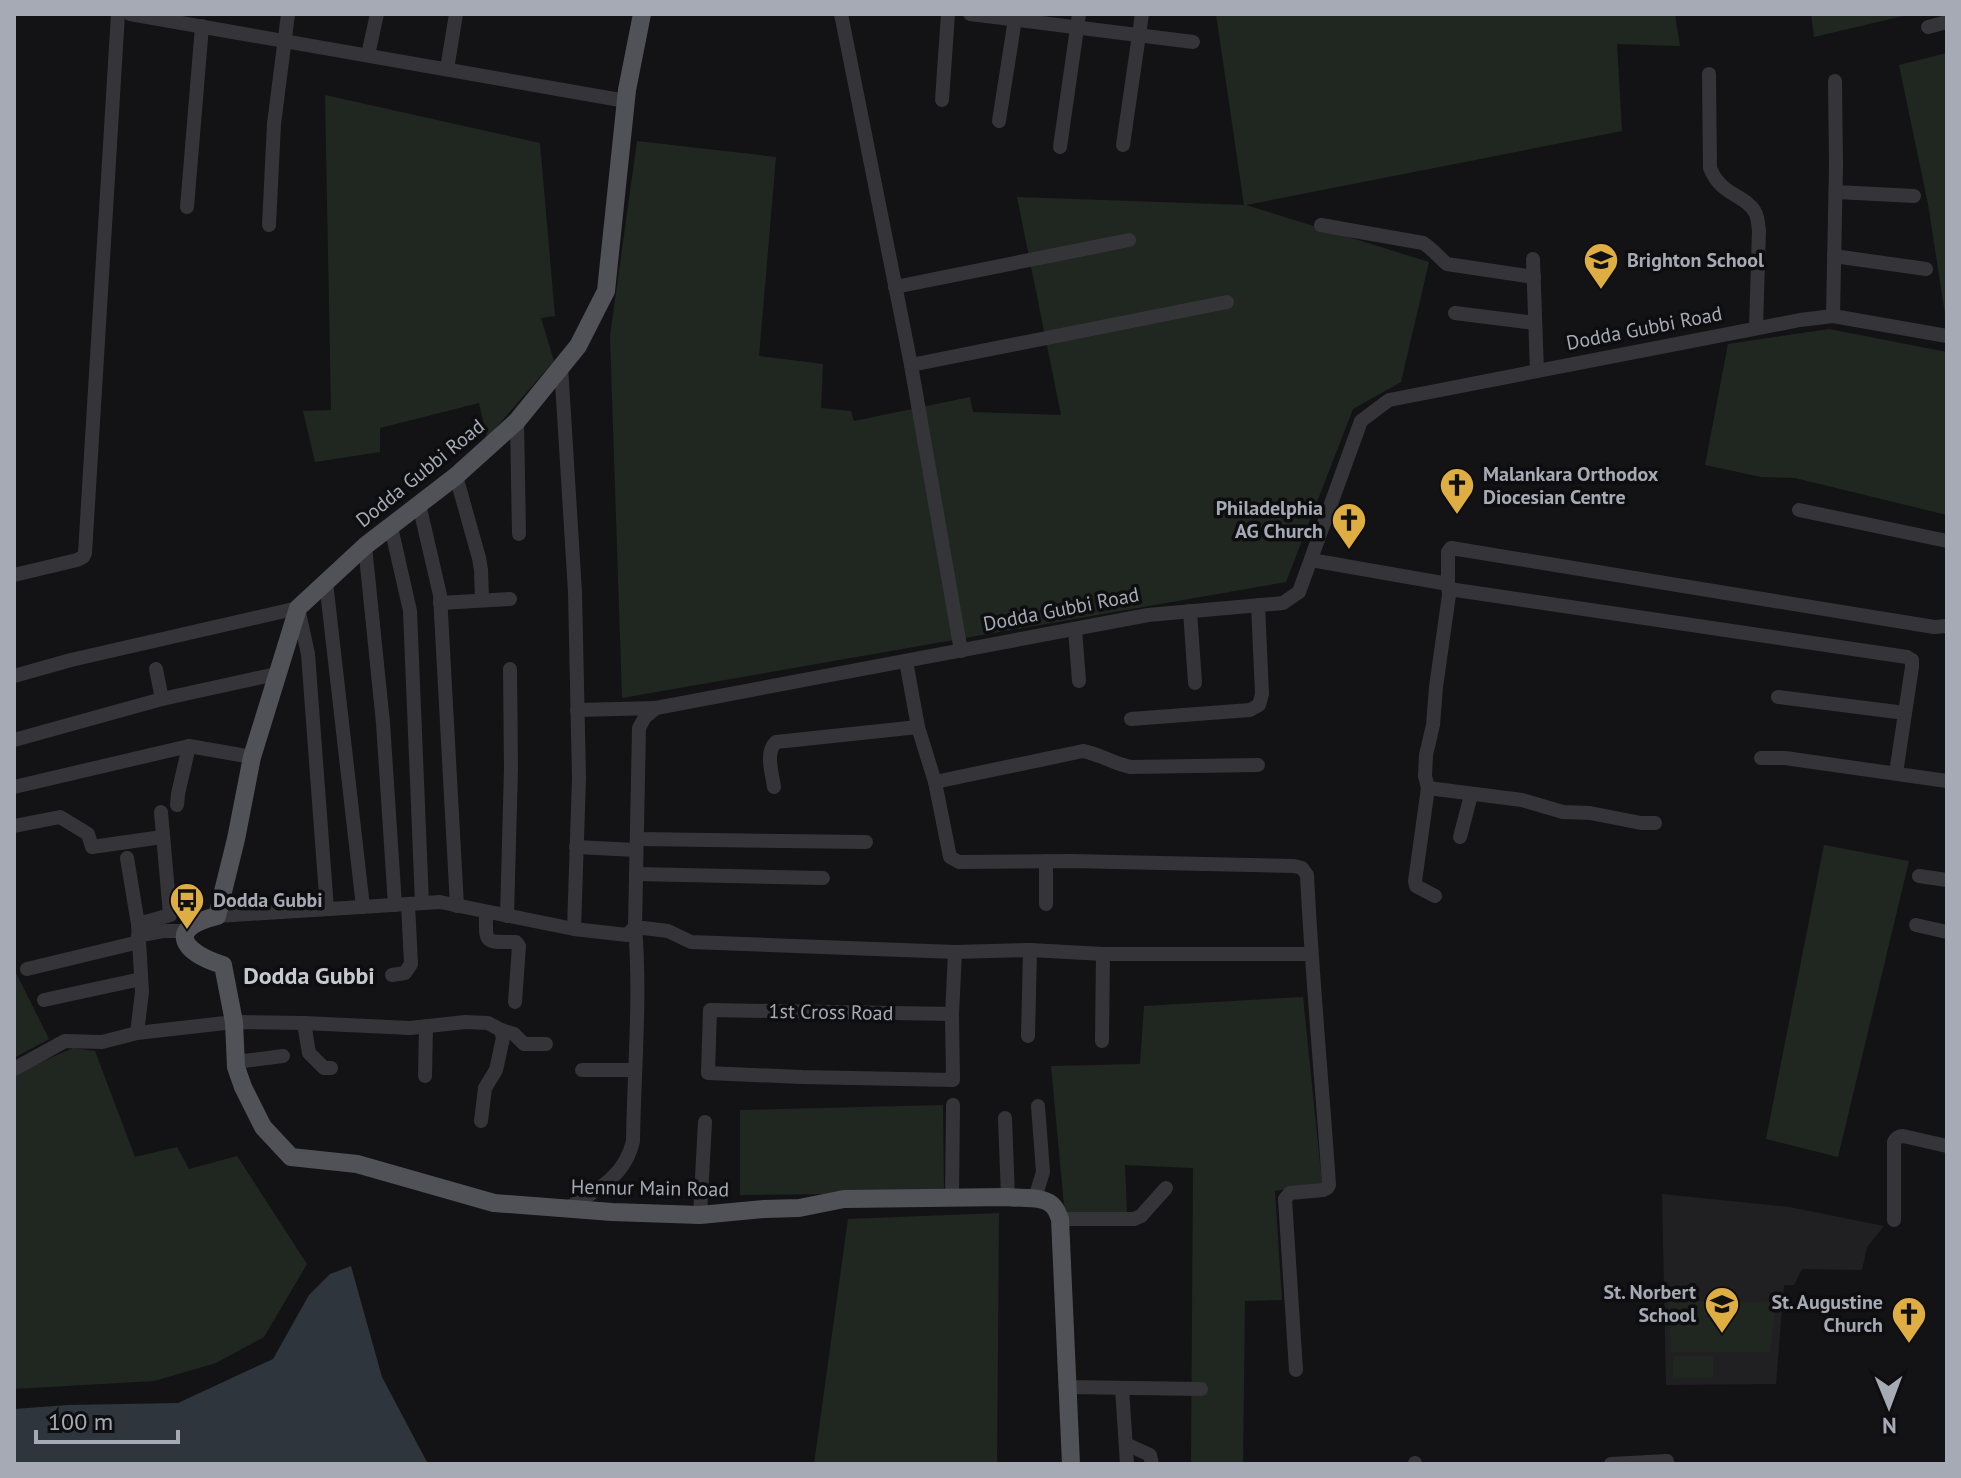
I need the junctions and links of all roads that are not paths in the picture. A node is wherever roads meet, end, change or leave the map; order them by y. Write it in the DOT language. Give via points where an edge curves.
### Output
graph roads {
  1 [pos="118,14"];
  2 [pos="130,14"];
  3 [pos="288,14"];
  4 [pos="377,14"];
  5 [pos="456,14"];
  6 [pos="642,14"];
  7 [pos="841,14"];
  8 [pos="948,14"];
  9 [pos="970,14"];
  10 [pos="1142,14"];
  11 [pos="166,17"];
  12 [pos="1015,19"];
  13 [pos="1078,20"];
  14 [pos="1947,22"];
  15 [pos="213,23"];
  16 [pos="1928,27"];
  17 [pos="1140,35"];
  18 [pos="284,40"];
  19 [pos="1193,42"];
  20 [pos="368,55"];
  21 [pos="447,69"];
  22 [pos="1709,74"];
  23 [pos="1835,81"];
  24 [pos="942,100"];
  25 [pos="626,101"];
  26 [pos="999,121"];
  27 [pos="1123,145"];
  28 [pos="1060,147"];
  29 [pos="1836,192"];
  30 [pos="1914,196"];
  31 [pos="187,207"];
  32 [pos="269,225"];
  33 [pos="1321,225"];
  34 [pos="1129,240"];
  35 [pos="1834,256"];
  36 [pos="1533,259"];
  37 [pos="1926,269"];
  38 [pos="1534,277"];
  39 [pos="895,287"];
  40 [pos="1227,302"];
  41 [pos="1455,313"];
  42 [pos="1833,316"];
  43 [pos="1535,323"];
  44 [pos="1756,328"];
  45 [pos="1947,336"];
  46 [pos="911,365"];
  47 [pos="561,366"];
  48 [pos="1537,371"];
  49 [pos="517,421"];
  50 [pos="456,476"];
  51 [pos="419,504"];
  52 [pos="1799,510"];
  53 [pos="391,527"];
  54 [pos="519,534"];
  55 [pos="1947,541"];
  56 [pos="365,546"];
  57 [pos="1311,560"];
  58 [pos="14,575"];
  59 [pos="326,582"];
  60 [pos="1448,586"];
  61 [pos="510,599"];
  62 [pos="482,600"];
  63 [pos="440,603"];
  64 [pos="1258,605"];
  65 [pos="298,608"];
  66 [pos="1190,611"];
  67 [pos="1947,626"];
  68 [pos="1075,629"];
  69 [pos="961,651"];
  70 [pos="906,661"];
  71 [pos="156,669"];
  72 [pos="510,669"];
  73 [pos="276,674"];
  74 [pos="14,676"];
  75 [pos="1079,681"];
  76 [pos="1195,683"];
  77 [pos="1778,697"];
  78 [pos="162,699"];
  79 [pos="656,708"];
  80 [pos="577,710"];
  81 [pos="1905,713"];
  82 [pos="1131,719"];
  83 [pos="918,727"];
  84 [pos="14,740"];
  85 [pos="189,746"];
  86 [pos="252,757"];
  87 [pos="1761,758"];
  88 [pos="1258,765"];
  89 [pos="1896,773"];
  90 [pos="1947,781"];
  91 [pos="935,782"];
  92 [pos="14,787"];
  93 [pos="774,787"];
  94 [pos="1428,788"];
  95 [pos="1471,795"];
  96 [pos="177,805"];
  97 [pos="161,812"];
  98 [pos="1655,823"];
  99 [pos="14,826"];
  100 [pos="162,837"];
  101 [pos="1460,837"];
  102 [pos="866,842"];
  103 [pos="636,844"];
  104 [pos="576,847"];
  105 [pos="127,858"];
  106 [pos="1046,861"];
  107 [pos="636,874"];
  108 [pos="1919,876"];
  109 [pos="823,878"];
  110 [pos="1947,880"];
  111 [pos="1435,896"];
  112 [pos="408,904"];
  113 [pos="1046,904"];
  114 [pos="457,906"];
  115 [pos="363,907"];
  116 [pos="327,909"];
  117 [pos="486,912"];
  118 [pos="170,915"];
  119 [pos="217,916"];
  120 [pos="507,916"];
  121 [pos="1916,925"];
  122 [pos="635,927"];
  123 [pos="574,929"];
  124 [pos="187,931"];
  125 [pos="1947,932"];
  126 [pos="138,934"];
  127 [pos="1030,950"];
  128 [pos="955,952"];
  129 [pos="1103,954"];
  130 [pos="1311,954"];
  131 [pos="27,969"];
  132 [pos="392,975"];
  133 [pos="141,979"];
  134 [pos="44,1000"];
  135 [pos="515,1002"];
  136 [pos="952,1014"];
  137 [pos="234,1022"];
  138 [pos="304,1023"];
  139 [pos="426,1026"];
  140 [pos="501,1030"];
  141 [pos="137,1033"];
  142 [pos="1028,1036"];
  143 [pos="1102,1041"];
  144 [pos="546,1044"];
  145 [pos="283,1056"];
  146 [pos="236,1062"];
  147 [pos="331,1068"];
  148 [pos="14,1069"];
  149 [pos="582,1070"];
  150 [pos="634,1070"];
  151 [pos="425,1076"];
  152 [pos="953,1105"];
  153 [pos="1038,1106"];
  154 [pos="1005,1118"];
  155 [pos="481,1121"];
  156 [pos="705,1122"];
  157 [pos="1947,1146"];
  158 [pos="1166,1188"];
  159 [pos="1008,1197"];
  160 [pos="952,1198"];
  161 [pos="1035,1198"];
  162 [pos="566,1209"];
  163 [pos="700,1215"];
  164 [pos="1060,1219"];
  165 [pos="1894,1220"];
  166 [pos="1296,1370"];
  167 [pos="1067,1387"];
  168 [pos="1122,1388"];
  169 [pos="1201,1389"];
  170 [pos="1126,1444"];
  171 [pos="1071,1464"];
  172 [pos="1127,1464"];
  173 [pos="1152,1464"];
  174 [pos="1611,1464"];
  175 [pos="1667,1464"];
  1 -- 58 [label="street" via="85,553 77,560"];
  2 -- 11 [label="street"];
  3 -- 18 [label="street"];
  4 -- 20 [label="street"];
  5 -- 21 [label="street"];
  6 -- 25 [label="main road, Dodda Gubbi Road"];
  7 -- 39 [label="street"];
  8 -- 24 [label="street"];
  9 -- 12 [label="street"];
  10 -- 17 [label="street"];
  11 -- 15 [label="street"];
  12 -- 13 [label="street"];
  12 -- 26 [label="street"];
  13 -- 17 [label="street"];
  13 -- 28 [label="street"];
  14 -- 16 [label="street"];
  15 -- 18 [label="street"];
  15 -- 31 [label="street"];
  17 -- 19 [label="street"];
  17 -- 27 [label="street"];
  18 -- 20 [label="street"];
  18 -- 32 [label="street"];
  20 -- 21 [label="street"];
  21 -- 25 [label="street"];
  22 -- 44 [label="street" via="1710,168 1714,179 1757,216"];
  23 -- 29 [label="street"];
  25 -- 47 [label="main road, Dodda Gubbi Road" via="606,291 578,346"];
  29 -- 30 [label="street"];
  29 -- 35 [label="street"];
  33 -- 38 [label="street" via="1423,243 1447,264"];
  34 -- 39 [label="street"];
  35 -- 37 [label="street"];
  35 -- 42 [label="street"];
  36 -- 38 [label="street"];
  38 -- 43 [label="street"];
  39 -- 46 [label="street"];
  40 -- 46 [label="street"];
  41 -- 43 [label="street"];
  42 -- 44 [label="street, Dodda Gubbi Road"];
  42 -- 45 [label="street, Dodda Gubbi Road"];
  43 -- 48 [label="street"];
  44 -- 48 [label="street, Dodda Gubbi Road"];
  46 -- 69 [label="street"];
  47 -- 49 [label="main road, Dodda Gubbi Road"];
  47 -- 80 [label="street"];
  48 -- 57 [label="street, Dodda Gubbi Road" via="1389,400 1361,421"];
  49 -- 50 [label="main road, Dodda Gubbi Road"];
  49 -- 54 [label="street"];
  50 -- 51 [label="main road, Dodda Gubbi Road"];
  50 -- 62 [label="street" via="479,558"];
  51 -- 53 [label="main road, Dodda Gubbi Road"];
  51 -- 63 [label="street"];
  52 -- 55 [label="street"];
  53 -- 56 [label="main road, Dodda Gubbi Road"];
  53 -- 112 [label="street" via="410,611"];
  56 -- 59 [label="main road, Dodda Gubbi Road"];
  56 -- 112 [label="street"];
  57 -- 60 [label="street"];
  57 -- 64 [label="street, Dodda Gubbi Road" via="1299,592 1283,603"];
  59 -- 65 [label="main road, Dodda Gubbi Road"];
  59 -- 115 [label="street"];
  60 -- 67 [label="street" via="1451,548"];
  60 -- 81 [label="street" via="1907,657 1912,667"];
  60 -- 94 [label="street" via="1426,755"];
  61 -- 62 [label="street"];
  62 -- 63 [label="street"];
  63 -- 114 [label="street"];
  64 -- 66 [label="street, Dodda Gubbi Road"];
  64 -- 82 [label="street" via="1259,705"];
  65 -- 73 [label="main road, Dodda Gubbi Road"];
  65 -- 74 [label="street"];
  65 -- 116 [label="street" via="308,654"];
  66 -- 68 [label="street, Dodda Gubbi Road"];
  66 -- 76 [label="street"];
  68 -- 69 [label="street, Dodda Gubbi Road"];
  68 -- 75 [label="street"];
  69 -- 70 [label="street, Dodda Gubbi Road"];
  70 -- 79 [label="street, Dodda Gubbi Road"];
  70 -- 83 [label="street"];
  71 -- 78 [label="street"];
  72 -- 120 [label="street"];
  73 -- 78 [label="street"];
  73 -- 86 [label="main road, Dodda Gubbi Road"];
  77 -- 81 [label="street"];
  78 -- 84 [label="street"];
  79 -- 80 [label="street, Dodda Gubbi Road"];
  79 -- 103 [label="street" via="639,728"];
  80 -- 104 [label="street"];
  81 -- 89 [label="street"];
  83 -- 91 [label="street"];
  83 -- 93 [label="street" via="776,742 770,753"];
  85 -- 86 [label="street"];
  85 -- 92 [label="street"];
  85 -- 96 [label="street"];
  86 -- 119 [label="main road, Dodda Gubbi Road"];
  87 -- 89 [label="street"];
  88 -- 91 [label="street" via="1131,767 1083,751"];
  89 -- 90 [label="street"];
  91 -- 106 [label="street" via="954,860"];
  94 -- 95 [label="street"];
  94 -- 111 [label="street" via="1415,881"];
  95 -- 98 [label="street"];
  95 -- 101 [label="street"];
  97 -- 100 [label="street"];
  99 -- 100 [label="street" via="60,817 88,834 92,847"];
  100 -- 118 [label="street"];
  102 -- 103 [label="street"];
  103 -- 104 [label="street"];
  103 -- 107 [label="street"];
  104 -- 123 [label="street"];
  105 -- 126 [label="street"];
  106 -- 113 [label="street"];
  106 -- 130 [label="street" via="1302,868 1307,875"];
  107 -- 109 [label="street"];
  107 -- 122 [label="street"];
  108 -- 110 [label="street"];
  112 -- 114 [label="street"];
  112 -- 115 [label="street"];
  112 -- 132 [label="street" via="411,964 405,973"];
  114 -- 117 [label="street"];
  115 -- 116 [label="street"];
  116 -- 119 [label="street"];
  117 -- 120 [label="street"];
  117 -- 135 [label="street" via="488,940 519,946"];
  118 -- 124 [label="street"];
  118 -- 126 [label="street"];
  119 -- 124 [label="main road"];
  120 -- 123 [label="street"];
  121 -- 125 [label="street"];
  122 -- 123 [label="street" via="627,935"];
  122 -- 128 [label="street" via="668,931 691,942"];
  122 -- 150 [label="street"];
  124 -- 126 [label="street"];
  124 -- 137 [label="main road, Hennur Main Road" via="186,945 192,951 223,965"];
  126 -- 131 [label="street"];
  126 -- 133 [label="street"];
  127 -- 128 [label="street"];
  127 -- 129 [label="street"];
  127 -- 142 [label="street"];
  128 -- 136 [label="street"];
  129 -- 130 [label="street"];
  129 -- 143 [label="street"];
  130 -- 166 [label="street" via="1329,1185 1290,1193 1285,1199"];
  133 -- 134 [label="street"];
  133 -- 141 [label="street"];
  136 -- 136 [label="street, 1st Cross Road" via="710,1010 708,1073 953,1080"];
  137 -- 138 [label="street"];
  137 -- 141 [label="street"];
  137 -- 146 [label="main road, Hennur Main Road"];
  138 -- 139 [label="street"];
  138 -- 147 [label="street" via="309,1053"];
  139 -- 140 [label="street" via="488,1023"];
  139 -- 151 [label="street"];
  140 -- 144 [label="street" via="524,1044"];
  140 -- 155 [label="street"];
  141 -- 148 [label="street" via="102,1042 65,1041"];
  145 -- 146 [label="street"];
  146 -- 162 [label="main road, Hennur Main Road" via="263,1127 291,1157 357,1164 494,1203"];
  149 -- 150 [label="street"];
  150 -- 162 [label="street" via="633,1141 625,1165"];
  152 -- 160 [label="street"];
  153 -- 161 [label="street" via="1043,1172"];
  154 -- 159 [label="street"];
  156 -- 163 [label="street"];
  157 -- 165 [label="street" via="1896,1138"];
  158 -- 164 [label="street" via="1134,1219"];
  159 -- 160 [label="main road, Hennur Main Road"];
  159 -- 161 [label="main road, Hennur Main Road"];
  160 -- 163 [label="main road, Hennur Main Road" via="844,1199"];
  161 -- 164 [label="main road" via="1055,1207"];
  162 -- 163 [label="main road, Hennur Main Road"];
  164 -- 167 [label="main road"];
  167 -- 168 [label="street"];
  167 -- 171 [label="main road"];
  168 -- 169 [label="street"];
  168 -- 170 [label="street"];
  170 -- 172 [label="street"];
  170 -- 173 [label="street" via="1150,1455"];
  174 -- 175 [label="street"];
}
